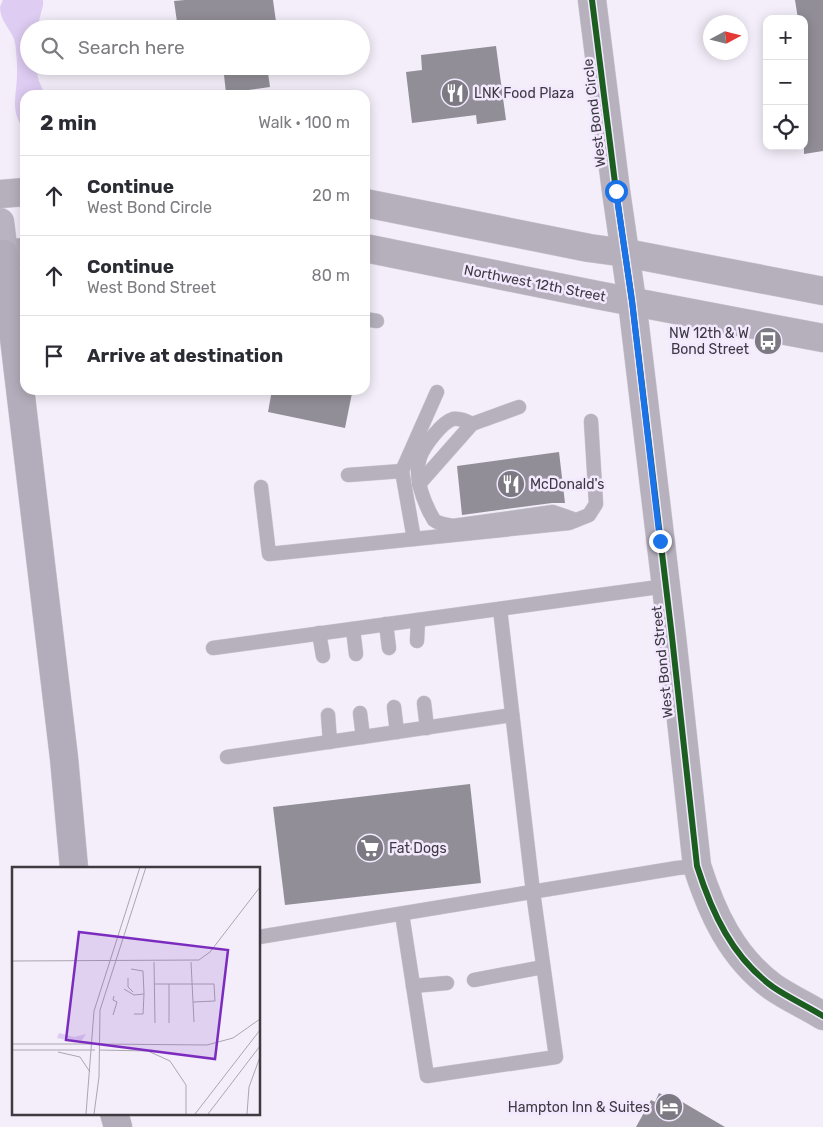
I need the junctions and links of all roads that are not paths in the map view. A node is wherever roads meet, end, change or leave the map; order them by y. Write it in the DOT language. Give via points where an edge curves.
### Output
graph roads {
  1 [pos="592,0"];
  2 [pos="20,192"];
  3 [pos="0,194"];
  4 [pos="370,204"];
  5 [pos="0,222"];
  6 [pos="370,249"];
  7 [pos="10,253"];
  8 [pos="626,253"];
  9 [pos="823,291"];
  10 [pos="632,301"];
  11 [pos="823,338"];
  12 [pos="20,346"];
  13 [pos="436,392"];
  14 [pos="25,395"];
  15 [pos="519,407"];
  16 [pos="592,421"];
  17 [pos="472,424"];
  18 [pos="402,471"];
  19 [pos="348,475"];
  20 [pos="419,484"];
  21 [pos="261,487"];
  22 [pos="576,520"];
  23 [pos="414,539"];
  24 [pos="666,586"];
  25 [pos="500,609"];
  26 [pos="418,620"];
  27 [pos="386,624"];
  28 [pos="353,629"];
  29 [pos="319,633"];
  30 [pos="417,641"];
  31 [pos="213,648"];
  32 [pos="389,648"];
  33 [pos="356,654"];
  34 [pos="323,656"];
  35 [pos="424,703"];
  36 [pos="394,706"];
  37 [pos="360,713"];
  38 [pos="328,715"];
  39 [pos="512,715"];
  40 [pos="428,728"];
  41 [pos="397,732"];
  42 [pos="363,737"];
  43 [pos="330,742"];
  44 [pos="227,757"];
  45 [pos="697,866"];
  46 [pos="74,867"];
  47 [pos="532,892"];
  48 [pos="402,914"];
  49 [pos="260,937"];
  50 [pos="543,967"];
  51 [pos="474,980"];
  52 [pos="447,983"];
  53 [pos="414,986"];
  54 [pos="823,1016"];
  55 [pos="114,1114"];
  56 [pos="118,1127"];
  1 -- 8 [label="street, West Bond Circle"];
  2 -- 3 [label="main road"];
  4 -- 8 [label="main road"];
  5 -- 7 [label="main road"];
  6 -- 10 [label="main road, Northwest 12th Street"];
  7 -- 12 [label="highway"];
  8 -- 9 [label="main road"];
  8 -- 10 [label="street, West Bond Street"];
  10 -- 11 [label="main road, Northwest 12th Street"];
  10 -- 24 [label="street, West Bond Street"];
  13 -- 18 [label="lane"];
  14 -- 46 [label="highway"];
  15 -- 17 [label="lane"];
  16 -- 22 [label="lane" via="596,504 589,515"];
  17 -- 20 [label="lane"];
  17 -- 20 [label="lane" via="452,419 429,440 420,457"];
  18 -- 19 [label="lane"];
  18 -- 23 [label="lane"];
  20 -- 22 [label="lane" via="434,520 442,524 453,526 553,512"];
  21 -- 23 [label="lane" via="269,554"];
  22 -- 23 [label="lane"];
  24 -- 25 [label="lane"];
  24 -- 45 [label="street, West Bond Street"];
  25 -- 26 [label="lane"];
  25 -- 39 [label="lane"];
  26 -- 27 [label="lane"];
  26 -- 30 [label="lane"];
  27 -- 28 [label="lane"];
  27 -- 32 [label="lane"];
  28 -- 29 [label="lane"];
  28 -- 33 [label="lane"];
  29 -- 31 [label="lane"];
  29 -- 34 [label="lane"];
  35 -- 40 [label="lane"];
  36 -- 41 [label="lane"];
  37 -- 42 [label="lane"];
  38 -- 43 [label="lane"];
  39 -- 40 [label="lane"];
  39 -- 47 [label="lane"];
  40 -- 41 [label="lane"];
  41 -- 42 [label="lane"];
  42 -- 43 [label="lane"];
  43 -- 44 [label="lane"];
  45 -- 47 [label="lane"];
  45 -- 54 [label="street, West Bond Street" via="718,922 737,950 772,986"];
  47 -- 48 [label="lane"];
  47 -- 50 [label="lane"];
  48 -- 49 [label="lane"];
  48 -- 53 [label="lane"];
  50 -- 51 [label="lane"];
  50 -- 53 [label="lane" via="556,1057 427,1076"];
  52 -- 53 [label="lane"];
  55 -- 56 [label="highway"];
}
